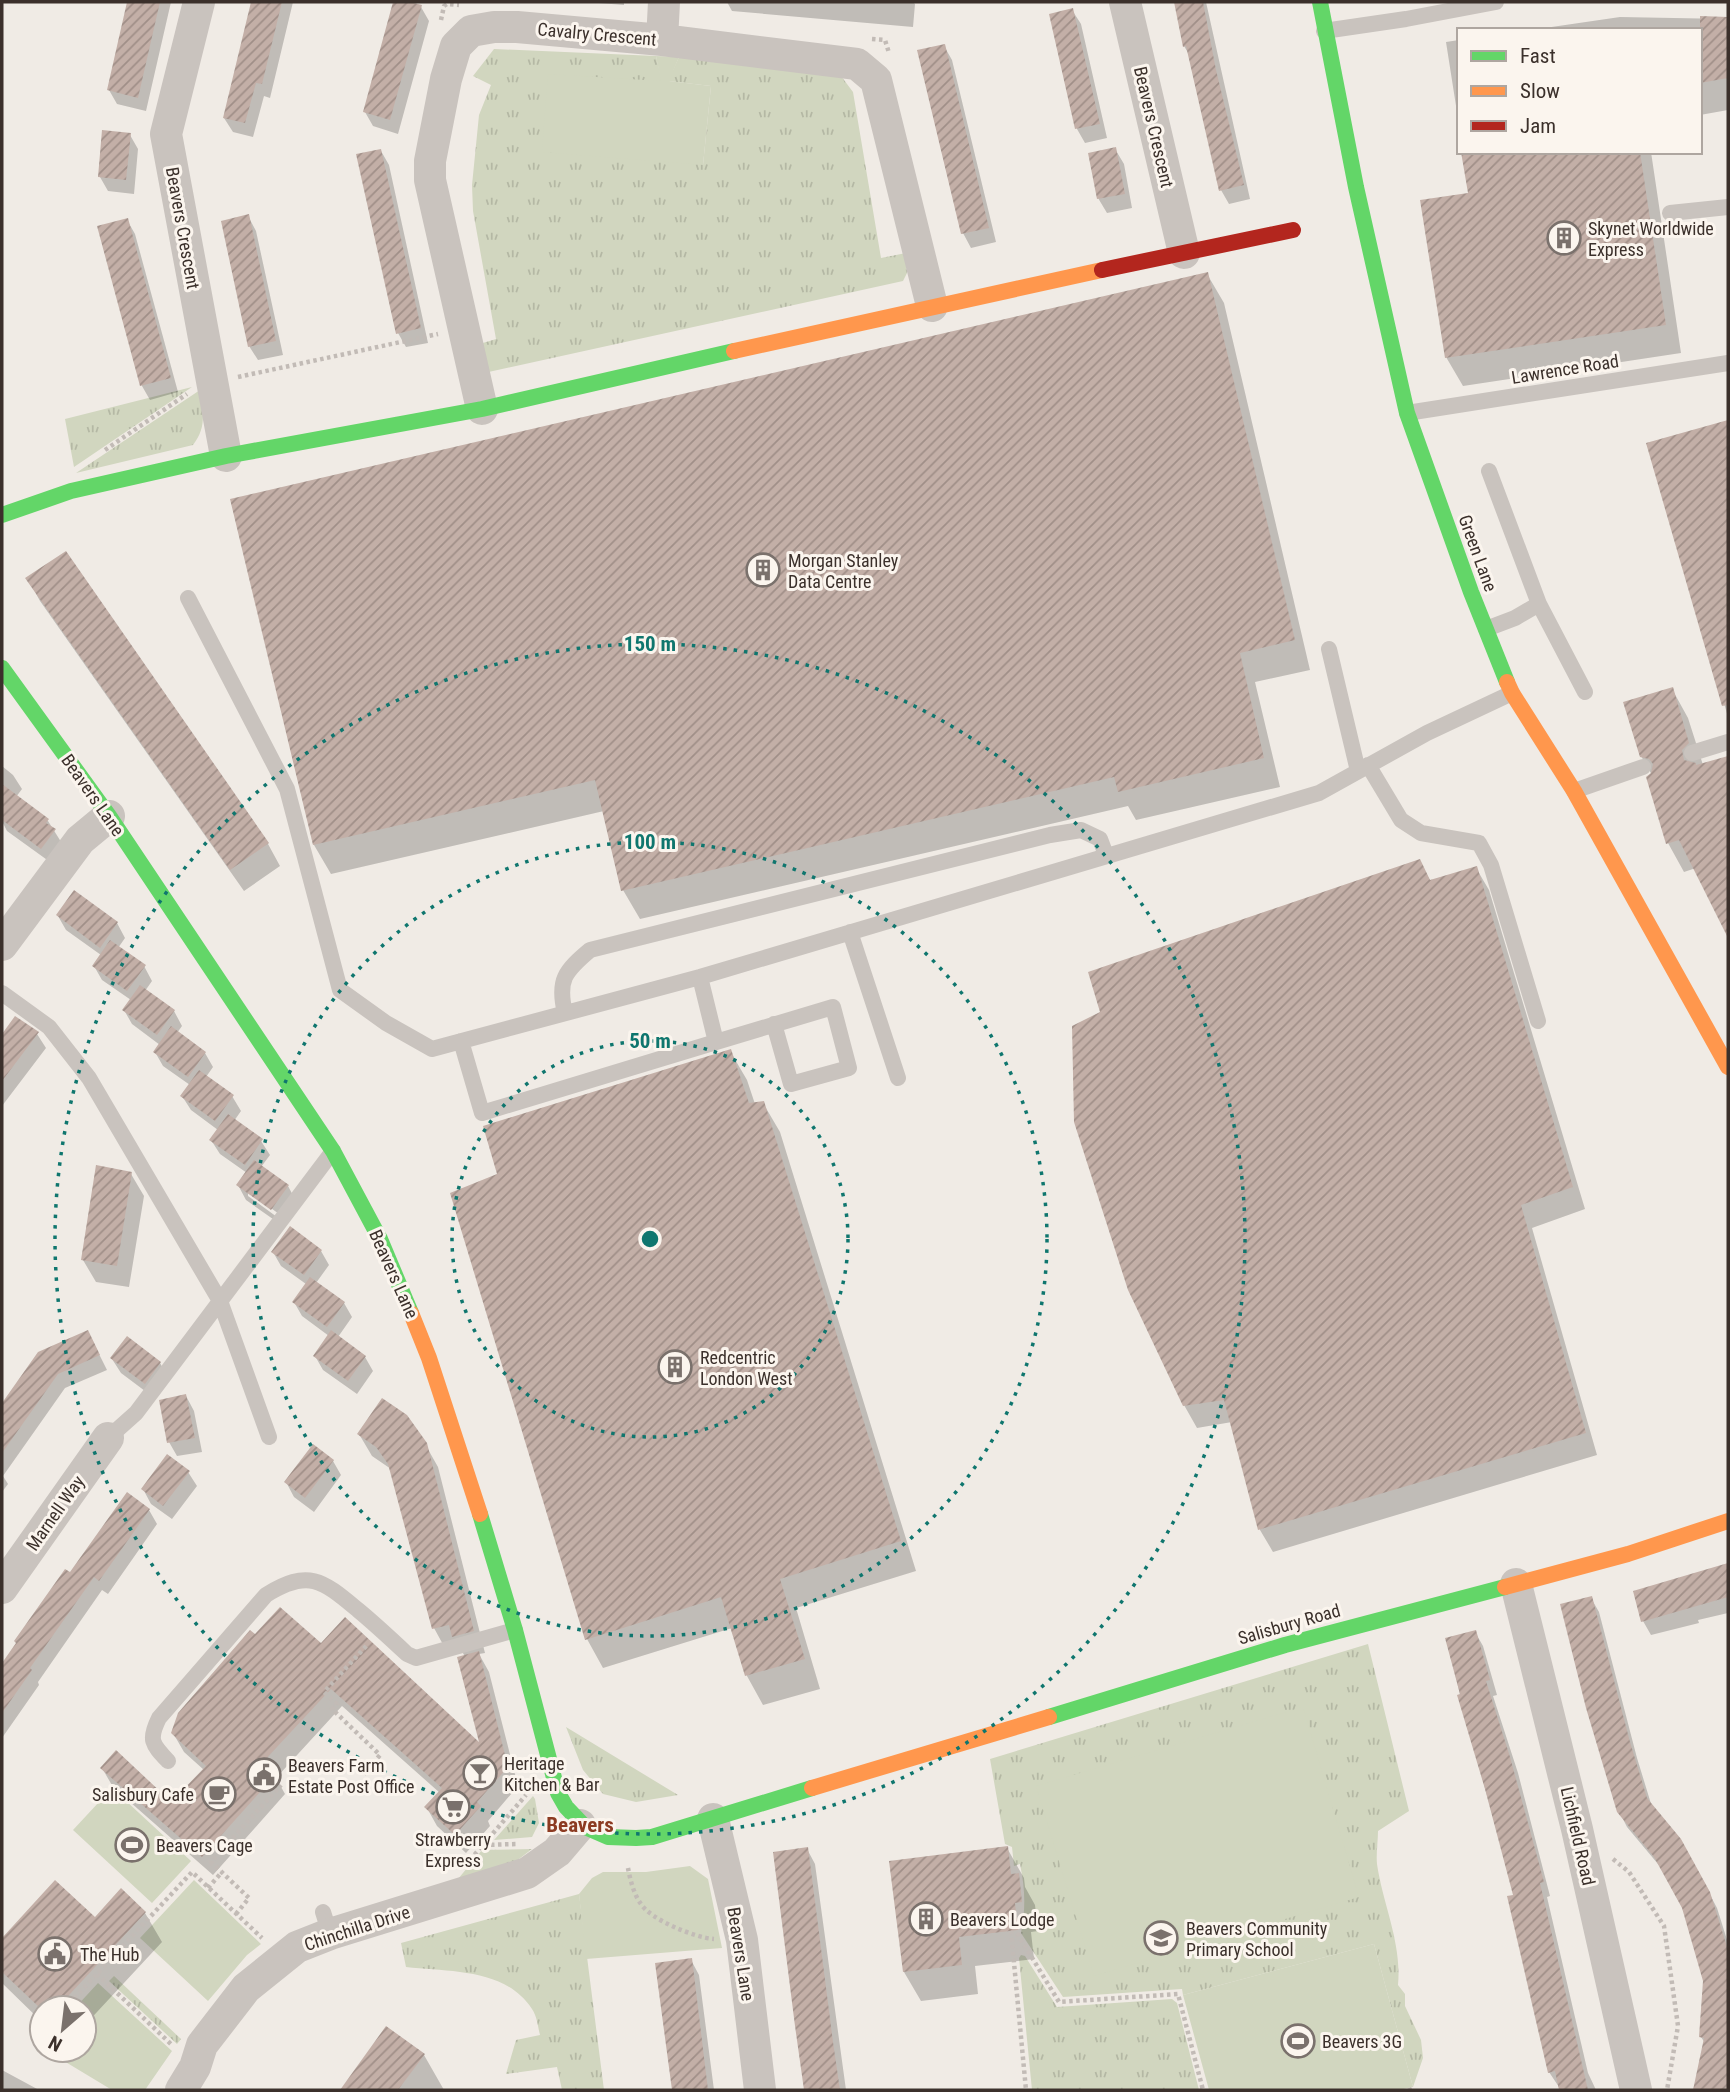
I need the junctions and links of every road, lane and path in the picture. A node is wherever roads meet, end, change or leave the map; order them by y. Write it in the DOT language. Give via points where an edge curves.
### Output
graph roads {
  1 [pos="199,2"];
  2 [pos="664,2"];
  3 [pos="1125,2"];
  4 [pos="1320,2"];
  5 [pos="1496,2"];
  6 [pos="460,5"];
  7 [pos="1324,31"];
  8 [pos="438,32"];
  9 [pos="872,39"];
  10 [pos="662,40"];
  11 [pos="890,55"];
  12 [pos="1728,207"];
  13 [pos="1670,213"];
  14 [pos="1293,230"];
  15 [pos="1184,253"];
  16 [pos="932,306"];
  17 [pos="441,334"];
  18 [pos="1728,363"];
  19 [pos="211,383"];
  20 [pos="482,409"];
  21 [pos="1407,413"];
  22 [pos="102,451"];
  23 [pos="226,456"];
  24 [pos="1489,471"];
  25 [pos="2,514"];
  26 [pos="188,598"];
  27 [pos="1539,604"];
  28 [pos="1486,629"];
  29 [pos="1329,649"];
  30 [pos="2,668"];
  31 [pos="1585,692"];
  32 [pos="1512,693"];
  33 [pos="1728,742"];
  34 [pos="1692,753"];
  35 [pos="1643,767"];
  36 [pos="1363,768"];
  37 [pos="1574,791"];
  38 [pos="109,816"];
  39 [pos="1106,855"];
  40 [pos="850,932"];
  41 [pos="2,945"];
  42 [pos="700,977"];
  43 [pos="2,993"];
  44 [pos="565,1013"];
  45 [pos="1538,1021"];
  46 [pos="774,1024"];
  47 [pos="461,1041"];
  48 [pos="716,1042"];
  49 [pos="1728,1068"];
  50 [pos="898,1078"];
  51 [pos="333,1151"];
  52 [pos="220,1301"];
  53 [pos="269,1437"];
  54 [pos="108,1438"];
  55 [pos="1728,1521"];
  56 [pos="1516,1584"];
  57 [pos="2,1588"];
  58 [pos="515,1630"];
  59 [pos="364,1647"];
  60 [pos="167,1761"];
  61 [pos="550,1768"];
  62 [pos="364,1774"];
  63 [pos="281,1785"];
  64 [pos="713,1819"];
  65 [pos="580,1825"];
  66 [pos="1577,1829"];
  67 [pos="629,1839"];
  68 [pos="466,1864"];
  69 [pos="222,1872"];
  70 [pos="208,1888"];
  71 [pos="236,1914"];
  72 [pos="742,1940"];
  73 [pos="282,1957"];
  74 [pos="97,1974"];
  75 [pos="78,1994"];
  76 [pos="188,2078"];
  77 [pos="760,2090"];
  78 [pos="1026,2090"];
  79 [pos="1203,2090"];
  80 [pos="1636,2090"];
  81 [pos="1667,2090"];
  1 -- 19 [label="street, Beavers Crescent" via="166,134"];
  2 -- 10 [label="street"];
  3 -- 15 [label="street, Beavers Crescent"];
  4 -- 7 [label="street, Green Lane"];
  5 -- 7 [label="lane"];
  6 -- 8 [label="path" via="444,6"];
  7 -- 21 [label="street, Green Lane"];
  9 -- 11 [label="path" via="885,40"];
  10 -- 16 [label="street, Cavalry Crescent" via="857,64 876,80"];
  10 -- 20 [label="street, Cavalry Crescent" via="494,27 471,32 456,46 433,139 430,180"];
  12 -- 13 [label="lane"];
  14 -- 15 [label="street"];
  15 -- 16 [label="street"];
  16 -- 20 [label="street"];
  17 -- 19 [label="path"];
  18 -- 21 [label="lane, Lawrence Road"];
  19 -- 22 [label="path" via="201,385"];
  19 -- 23 [label="street, Beavers Crescent"];
  20 -- 23 [label="street"];
  21 -- 28 [label="street, Green Lane"];
  23 -- 25 [label="street" via="71,491"];
  24 -- 27 [label="lane"];
  26 -- 47 [label="lane" via="286,789 340,990 432,1049"];
  27 -- 28 [label="lane"];
  27 -- 31 [label="lane"];
  28 -- 32 [label="street, Green Lane"];
  29 -- 36 [label="lane"];
  30 -- 38 [label="street, Beavers Lane"];
  32 -- 36 [label="lane"];
  32 -- 37 [label="street, Green Lane"];
  33 -- 34 [label="lane"];
  35 -- 37 [label="lane"];
  36 -- 39 [label="lane" via="1319,793"];
  36 -- 45 [label="lane" via="1401,820 1421,832 1479,844 1491,865"];
  37 -- 49 [label="street, Green Lane"];
  38 -- 41 [label="street" via="80,840"];
  38 -- 51 [label="street, Beavers Lane"];
  39 -- 40 [label="lane"];
  39 -- 44 [label="lane" via="1100,839 1081,830 1050,835 590,950 568,968 561,995"];
  40 -- 42 [label="lane"];
  40 -- 50 [label="lane"];
  42 -- 44 [label="lane"];
  42 -- 48 [label="lane"];
  43 -- 52 [label="lane" via="48,1027 89,1078"];
  44 -- 47 [label="lane"];
  46 -- 46 [label="lane" via="792,1084 849,1068 832,1007"];
  46 -- 48 [label="lane"];
  47 -- 48 [label="lane" via="482,1114"];
  51 -- 52 [label="lane"];
  51 -- 58 [label="street, Beavers Lane" via="380,1239 429,1358"];
  52 -- 53 [label="lane"];
  52 -- 54 [label="lane" via="136,1413"];
  54 -- 57 [label="street, Marnell Way"];
  55 -- 56 [label="street, Salisbury Road"];
  56 -- 64 [label="street, Salisbury Road" via="1285,1645"];
  56 -- 66 [label="street, Lichfield Road"];
  58 -- 60 [label="lane" via="416,1658 329,1586 304,1580 285,1584 266,1595 159,1718 152,1733 154,1746"];
  58 -- 61 [label="street, Beavers Lane"];
  59 -- 62 [label="path" via="324,1692 337,1704 332,1709 380,1755"];
  61 -- 65 [label="street, Beavers Lane" via="565,1809"];
  61 -- 68 [label="path"];
  63 -- 69 [label="path" via="211,1862"];
  64 -- 67 [label="street"];
  64 -- 72 [label="street, Beavers Lane"];
  65 -- 67 [label="street" via="615,1839"];
  65 -- 73 [label="street, Chinchilla Drive" via="557,1852 527,1873 326,1923"];
  66 -- 80 [label="street, Lichfield Road"];
  66 -- 81 [label="path" via="1629,1872 1664,1926 1678,2025"];
  67 -- 72 [label="path" via="628,1871 641,1905 700,1938"];
  69 -- 70 [label="path"];
  69 -- 71 [label="path" via="249,1898"];
  70 -- 71 [label="path"];
  70 -- 74 [label="path" via="192,1872"];
  71 -- 73 [label="path"];
  72 -- 77 [label="street, Beavers Lane"];
  73 -- 76 [label="street, Chinchilla Drive" via="231,2007 202,2045"];
  74 -- 75 [label="path"];
  74 -- 76 [label="path"];
  78 -- 79 [label="path" via="1014,1932 1059,2002 1178,1994"];
}
